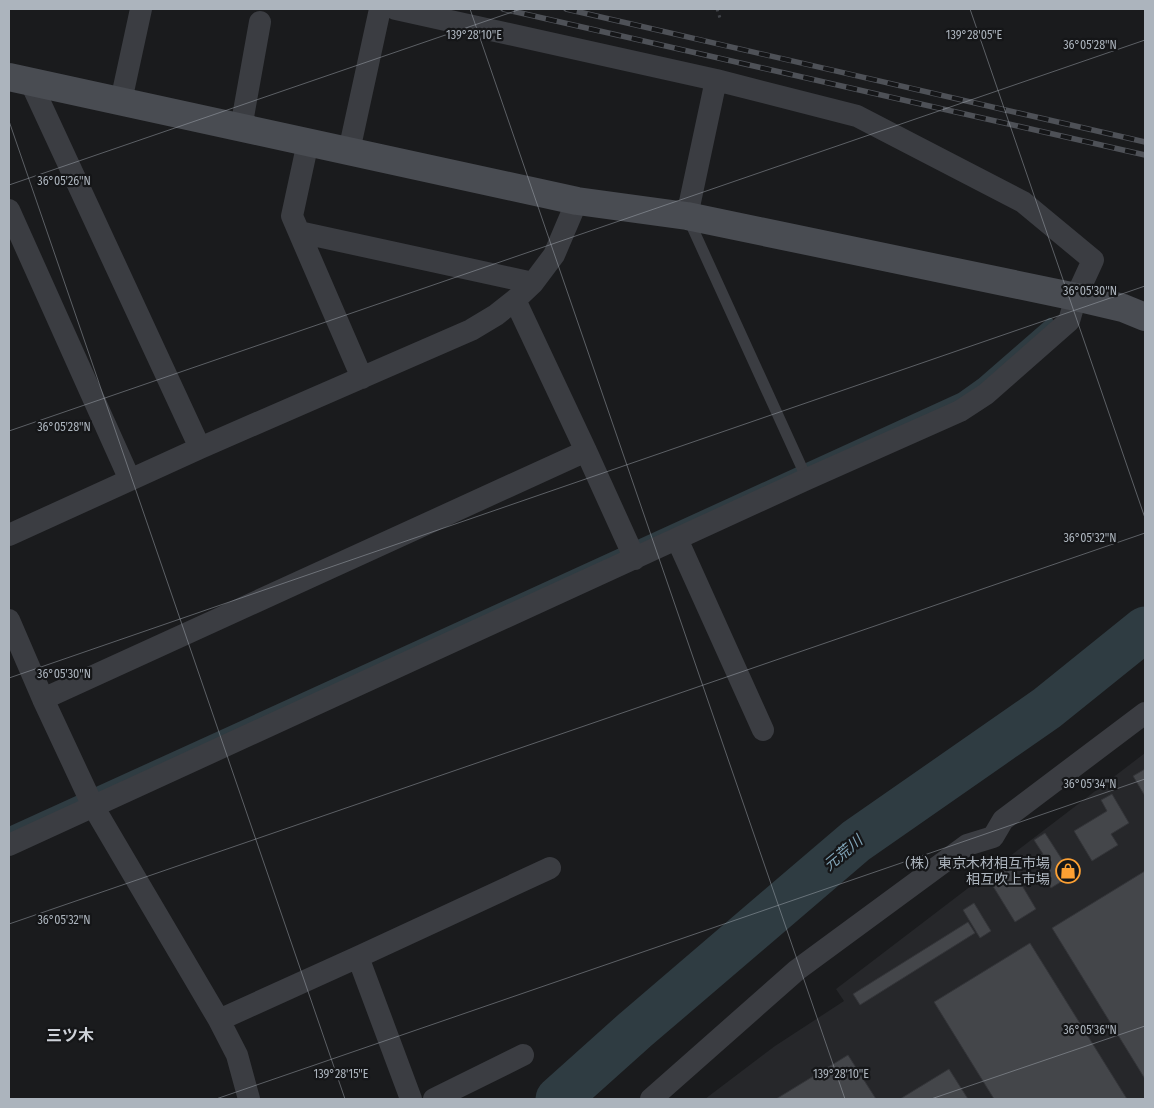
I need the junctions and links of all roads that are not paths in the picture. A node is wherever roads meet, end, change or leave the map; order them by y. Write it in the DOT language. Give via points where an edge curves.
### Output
graph roads {
  1 [pos="141,9"];
  2 [pos="380,9"];
  3 [pos="396,9"];
  4 [pos="260,22"];
  5 [pos="20,79"];
  6 [pos="716,80"];
  7 [pos="120,101"];
  8 [pos="241,128"];
  9 [pos="308,142"];
  10 [pos="349,150"];
  11 [pos="577,201"];
  12 [pos="9,210"];
  13 [pos="687,216"];
  14 [pos="299,232"];
  15 [pos="533,283"];
  16 [pos="1076,296"];
  17 [pos="515,300"];
  18 [pos="1145,317"];
  19 [pos="362,378"];
  20 [pos="200,448"];
  21 [pos="586,451"];
  22 [pos="806,479"];
  23 [pos="130,480"];
  24 [pos="9,535"];
  25 [pos="677,539"];
  26 [pos="635,559"];
  27 [pos="9,620"];
  28 [pos="43,699"];
  29 [pos="1145,713"];
  30 [pos="763,730"];
  31 [pos="93,806"];
  32 [pos="9,845"];
  33 [pos="550,868"];
  34 [pos="358,957"];
  35 [pos="219,1020"];
  36 [pos="523,1055"];
  37 [pos="249,1099"];
  38 [pos="410,1099"];
  39 [pos="434,1099"];
  40 [pos="651,1099"];
  1 -- 7 [label="street"];
  2 -- 10 [label="street"];
  3 -- 6 [label="street"];
  4 -- 8 [label="street"];
  5 -- 7 [label="street"];
  5 -- 20 [label="street"];
  6 -- 13 [label="street"];
  6 -- 16 [label="street" via="857,116 1023,202 1093,260"];
  7 -- 8 [label="street"];
  8 -- 9 [label="street"];
  9 -- 10 [label="street"];
  9 -- 14 [label="street" via="292,216"];
  10 -- 11 [label="street"];
  11 -- 13 [label="street"];
  11 -- 15 [label="street" via="554,256"];
  12 -- 23 [label="street"];
  13 -- 16 [label="street"];
  13 -- 22 [label="lane"];
  14 -- 15 [label="street"];
  14 -- 19 [label="street"];
  15 -- 17 [label="street"];
  16 -- 18 [label="street"];
  16 -- 22 [label="street" via="1070,321 986,394 960,411"];
  17 -- 19 [label="street" via="471,330"];
  17 -- 21 [label="street"];
  19 -- 20 [label="street"];
  20 -- 23 [label="street"];
  21 -- 26 [label="street"];
  21 -- 28 [label="street"];
  22 -- 25 [label="street"];
  23 -- 24 [label="street"];
  25 -- 26 [label="street"];
  25 -- 30 [label="street"];
  26 -- 31 [label="street"];
  27 -- 28 [label="street"];
  28 -- 31 [label="street"];
  29 -- 40 [label="street" via="1003,820 993,837 967,845 797,970"];
  31 -- 32 [label="street"];
  31 -- 35 [label="street"];
  33 -- 34 [label="street"];
  34 -- 35 [label="street"];
  34 -- 38 [label="street"];
  35 -- 37 [label="street" via="237,1055"];
  36 -- 39 [label="street"];
}
